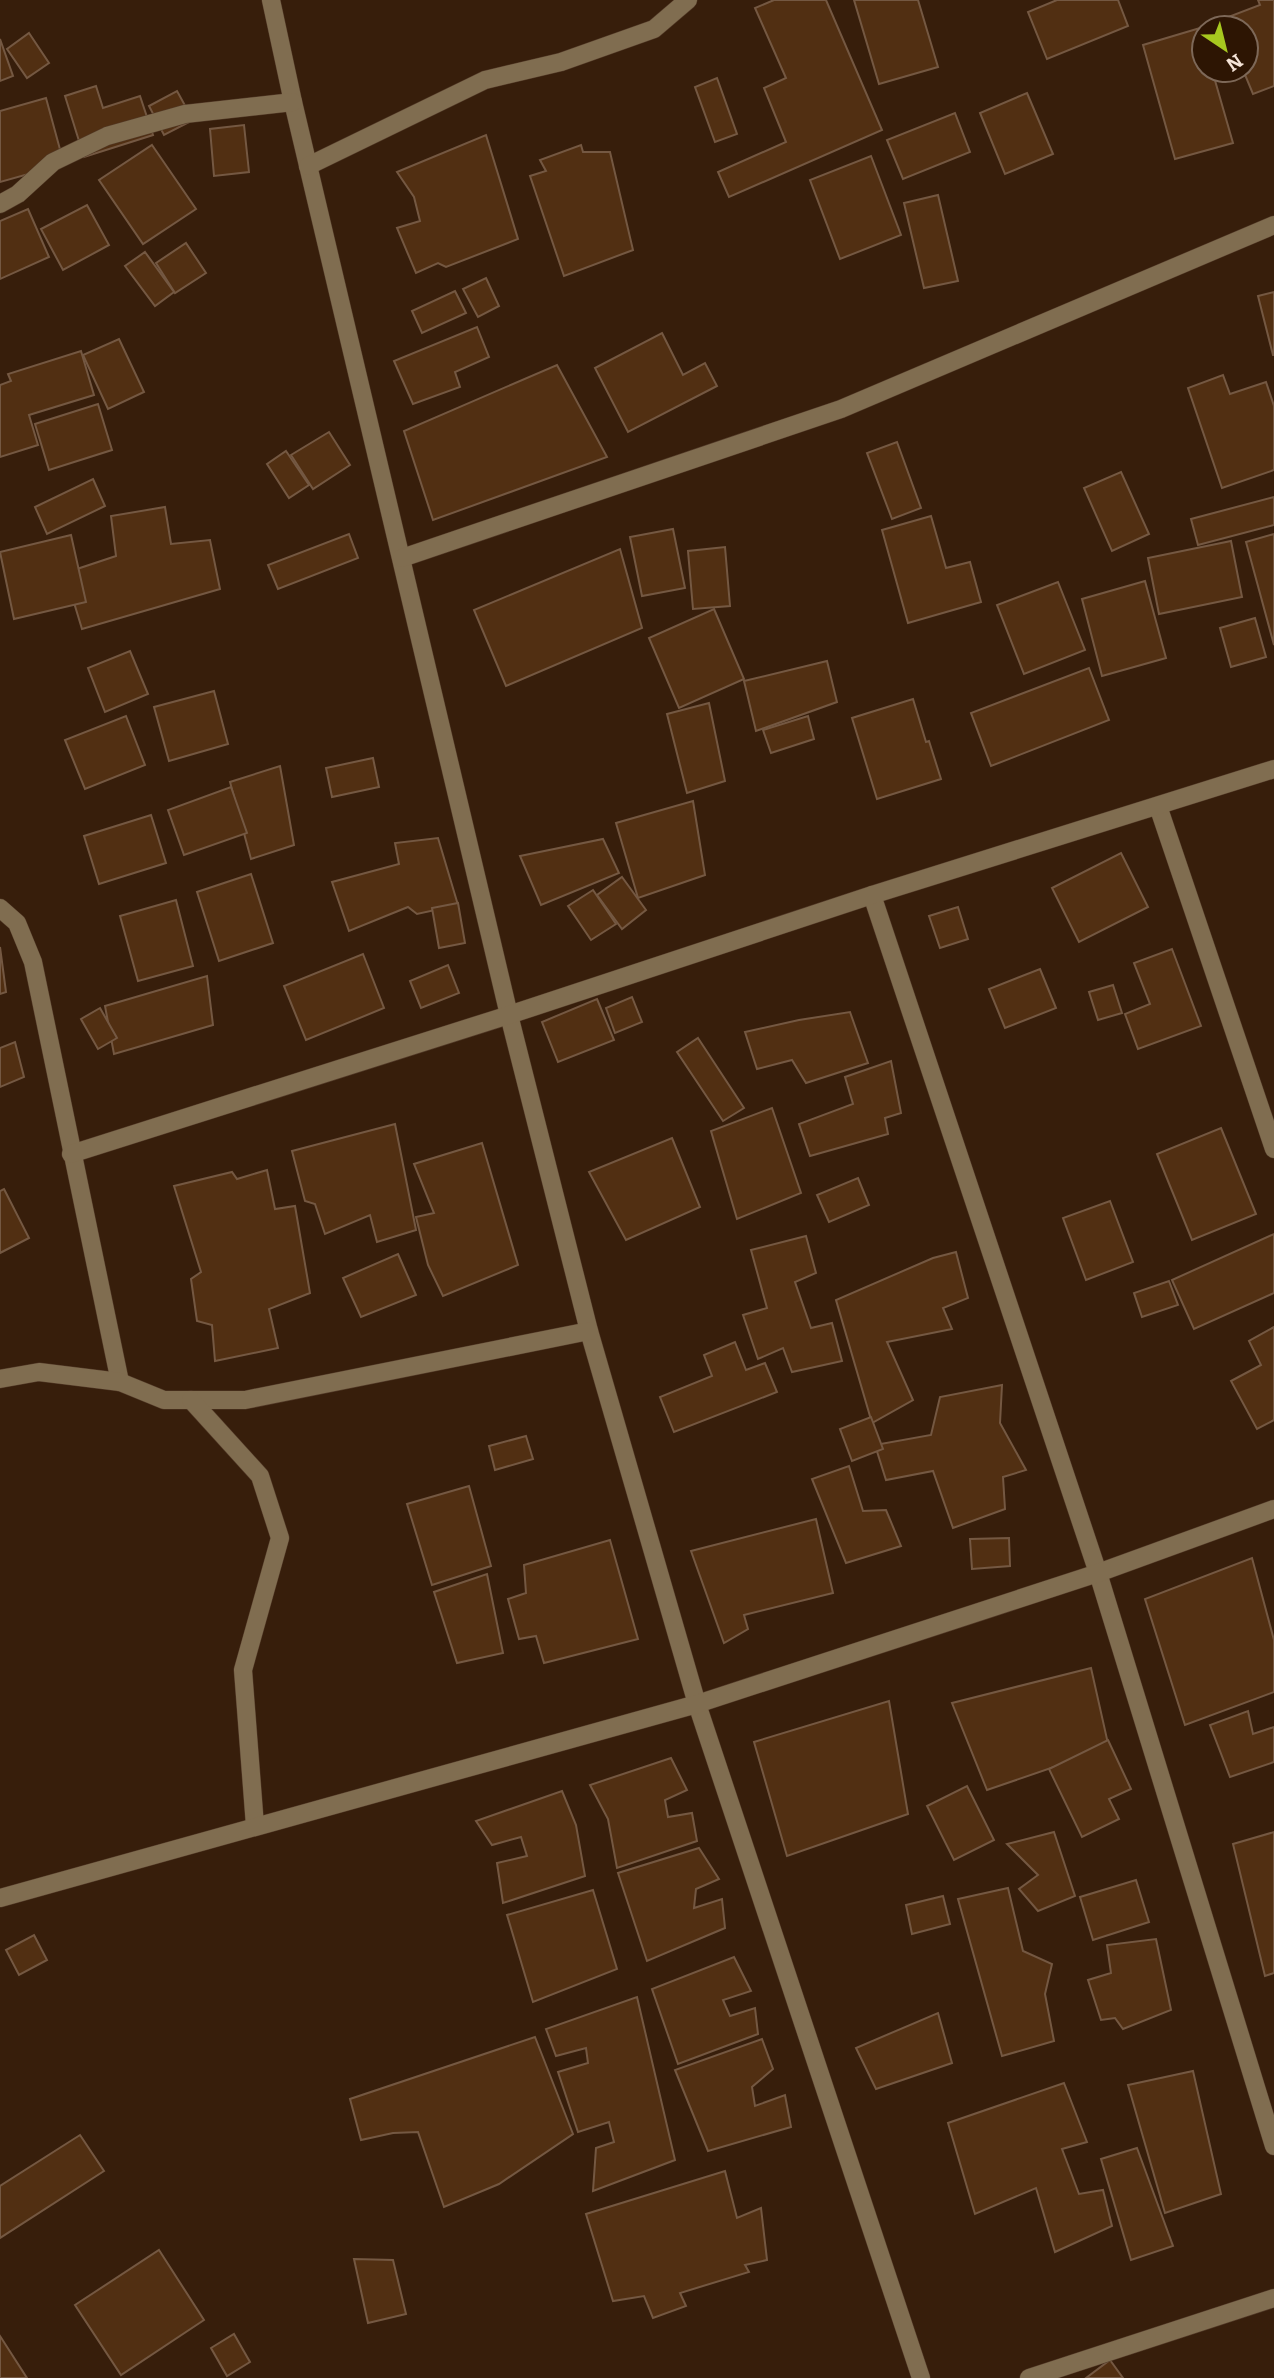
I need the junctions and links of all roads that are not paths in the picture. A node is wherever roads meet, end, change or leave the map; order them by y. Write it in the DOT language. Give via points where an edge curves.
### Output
graph roads {
  1 [pos="271,0"];
  2 [pos="688,0"];
  3 [pos="293,102"];
  4 [pos="309,166"];
  5 [pos="0,204"];
  6 [pos="1274,225"];
  7 [pos="402,558"];
  8 [pos="1274,769"];
  9 [pos="1158,806"];
  10 [pos="872,895"];
  11 [pos="0,908"];
  12 [pos="509,1015"];
  13 [pos="1274,1149"];
  14 [pos="71,1154"];
  15 [pos="589,1331"];
  16 [pos="0,1379"];
  17 [pos="120,1382"];
  18 [pos="191,1400"];
  19 [pos="1274,1509"];
  20 [pos="1098,1573"];
  21 [pos="697,1704"];
  22 [pos="255,1826"];
  23 [pos="0,1898"];
  24 [pos="1274,2146"];
  25 [pos="1274,2298"];
  26 [pos="921,2378"];
  27 [pos="1029,2378"];
  1 -- 3 [label="street"];
  2 -- 4 [label="street" via="654,29 561,62 485,80"];
  3 -- 4 [label="street"];
  3 -- 5 [label="street" via="185,114 107,136 52,162 18,194"];
  4 -- 7 [label="street"];
  6 -- 7 [label="street" via="841,410"];
  7 -- 12 [label="street"];
  8 -- 9 [label="street"];
  9 -- 10 [label="street"];
  9 -- 13 [label="street"];
  10 -- 12 [label="street"];
  10 -- 20 [label="street"];
  11 -- 14 [label="street" via="17,923 33,962"];
  12 -- 14 [label="street"];
  12 -- 15 [label="street"];
  14 -- 17 [label="street"];
  15 -- 18 [label="street" via="245,1400"];
  15 -- 21 [label="street"];
  16 -- 17 [label="street" via="39,1372"];
  17 -- 18 [label="street" via="164,1401"];
  18 -- 22 [label="street" via="260,1476 280,1538 243,1670"];
  19 -- 20 [label="street"];
  20 -- 21 [label="street"];
  20 -- 24 [label="street"];
  21 -- 22 [label="street"];
  21 -- 26 [label="street"];
  22 -- 23 [label="street"];
  25 -- 27 [label="street"];
}
